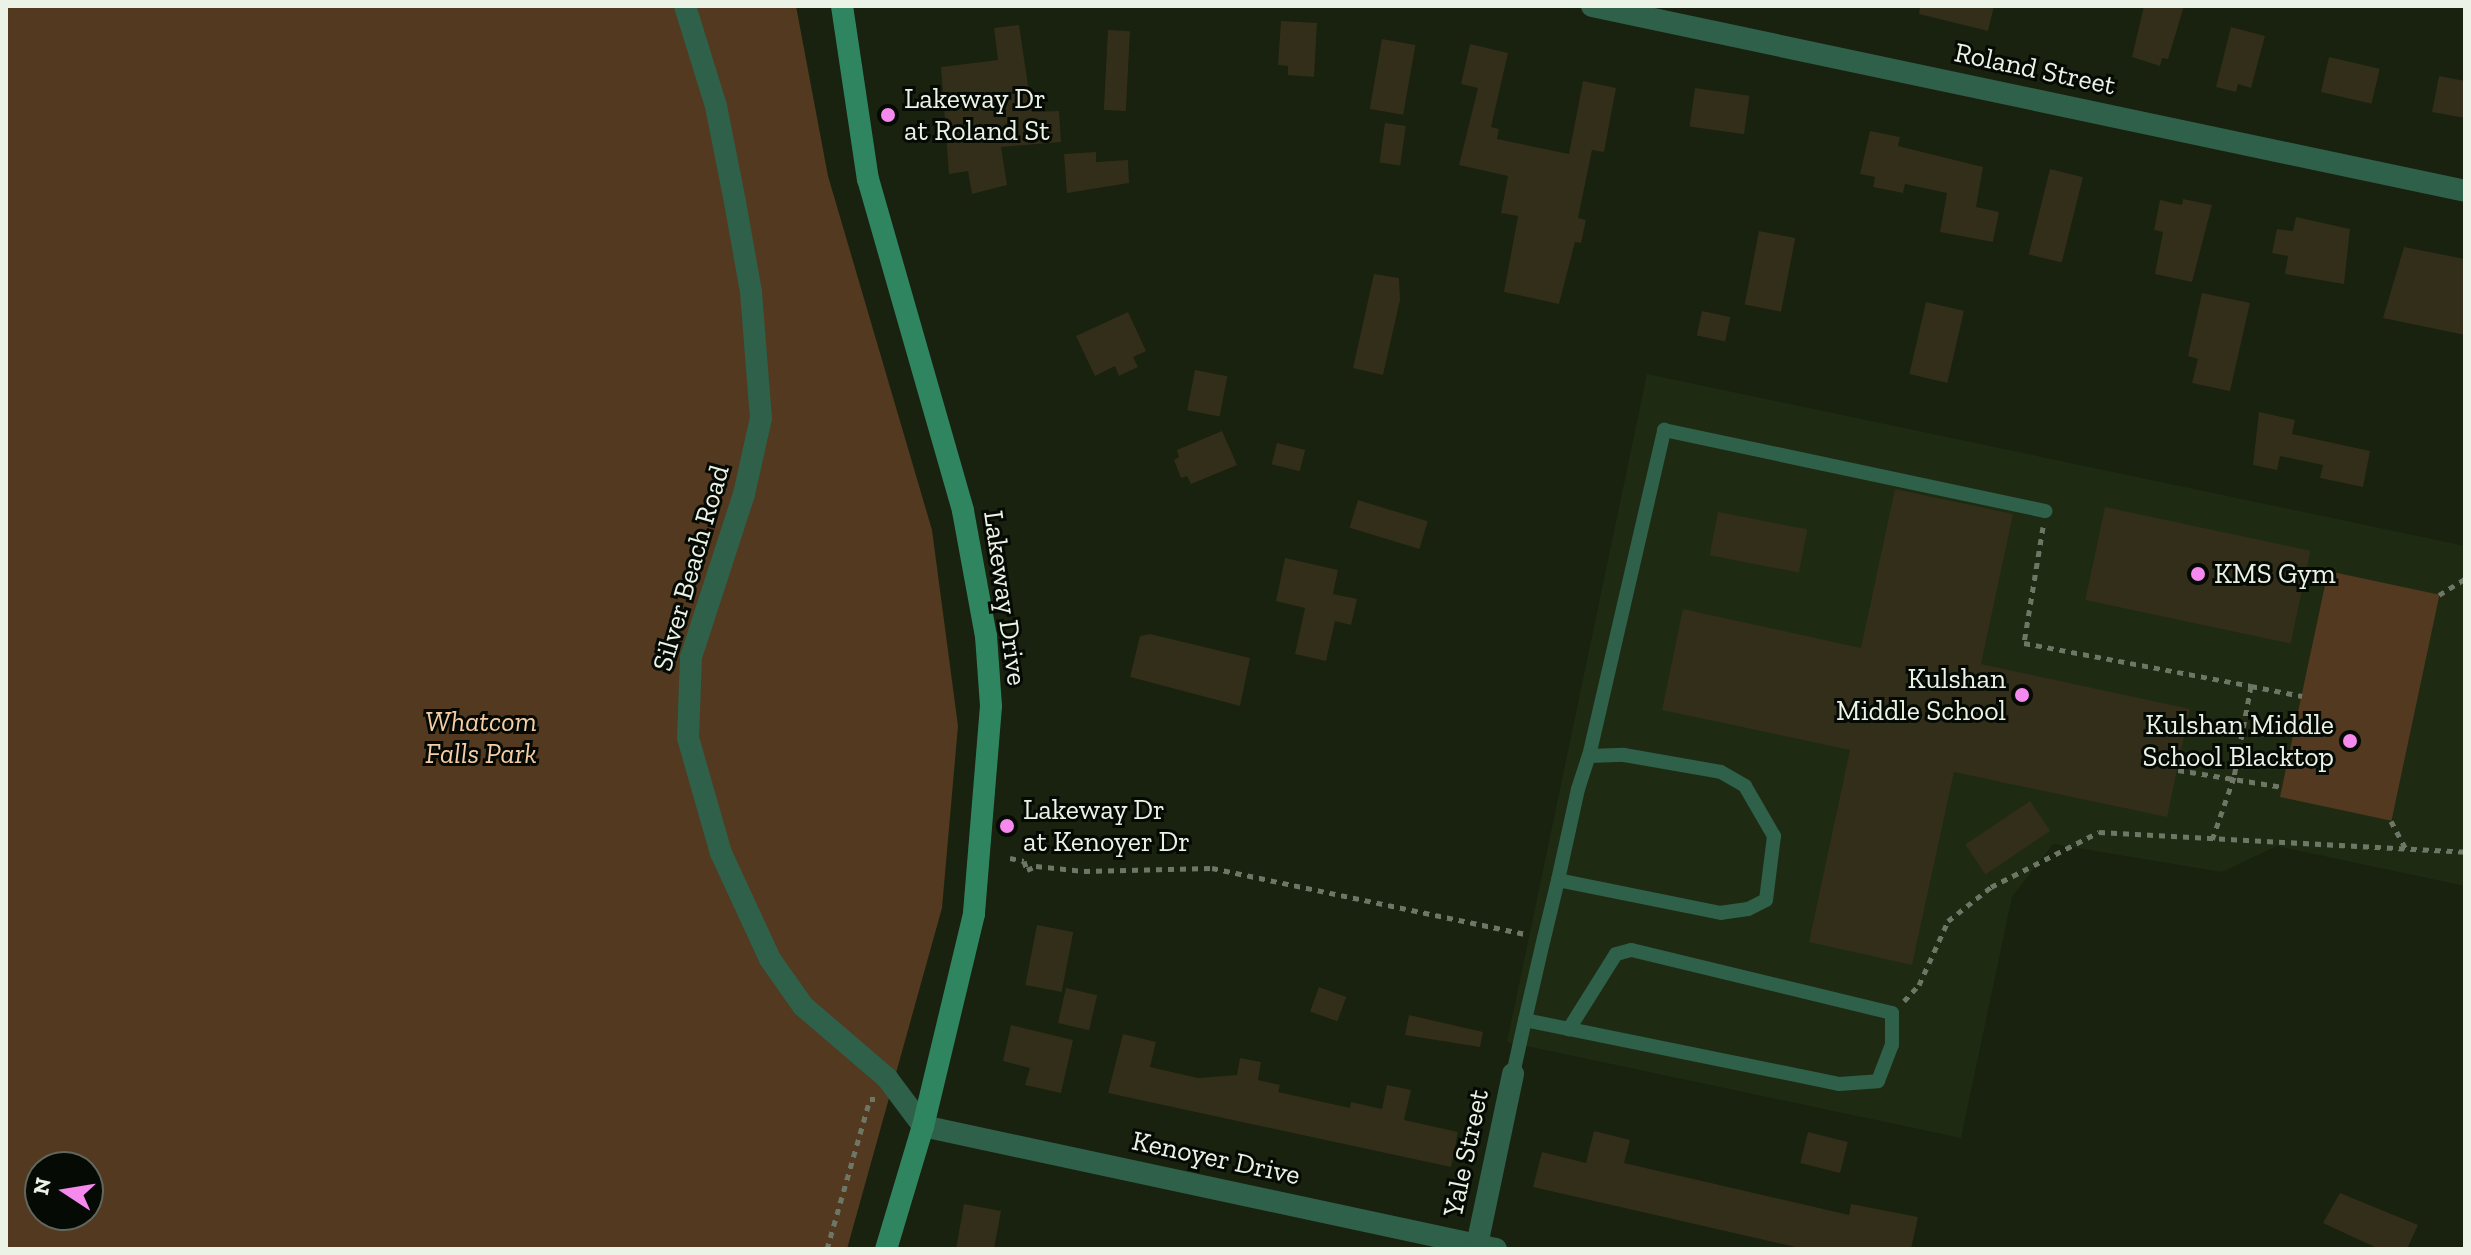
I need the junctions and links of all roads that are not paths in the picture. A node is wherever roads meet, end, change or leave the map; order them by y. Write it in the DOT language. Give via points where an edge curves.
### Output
graph roads {
  1 [pos="685,6"];
  2 [pos="842,6"];
  3 [pos="1592,6"];
  4 [pos="2465,191"];
  5 [pos="2045,511"];
  6 [pos="1589,756"];
  7 [pos="1558,880"];
  8 [pos="1525,1020"];
  9 [pos="1569,1029"];
  10 [pos="1513,1074"];
  11 [pos="923,1126"];
  12 [pos="1487,1247"];
  13 [pos="886,1249"];
  1 -- 11 [label="street, Silver Beach Road" via="716,106 735,202 761,390 761,418 744,494 687,680 688,738 697,783 743,908 770,959 803,1006 887,1078"];
  2 -- 11 [label="main road, Lakeway Drive" via="868,179 963,511 987,645 991,706 978,883"];
  3 -- 4 [label="street, Roland Street"];
  5 -- 6 [label="lane" via="1664,430"];
  6 -- 7 [label="lane"];
  6 -- 7 [label="lane" via="1662,760 1721,772 1745,786 1774,836 1766,900 1721,913"];
  7 -- 8 [label="lane"];
  8 -- 9 [label="lane"];
  8 -- 10 [label="lane"];
  9 -- 9 [label="lane" via="1839,1084 1878,1081 1892,1045 1892,1013 1631,950 1616,954"];
  10 -- 12 [label="street, Yale Street"];
  11 -- 12 [label="street, Kenoyer Drive"];
  11 -- 13 [label="main road, Lakeway Drive"];
}
